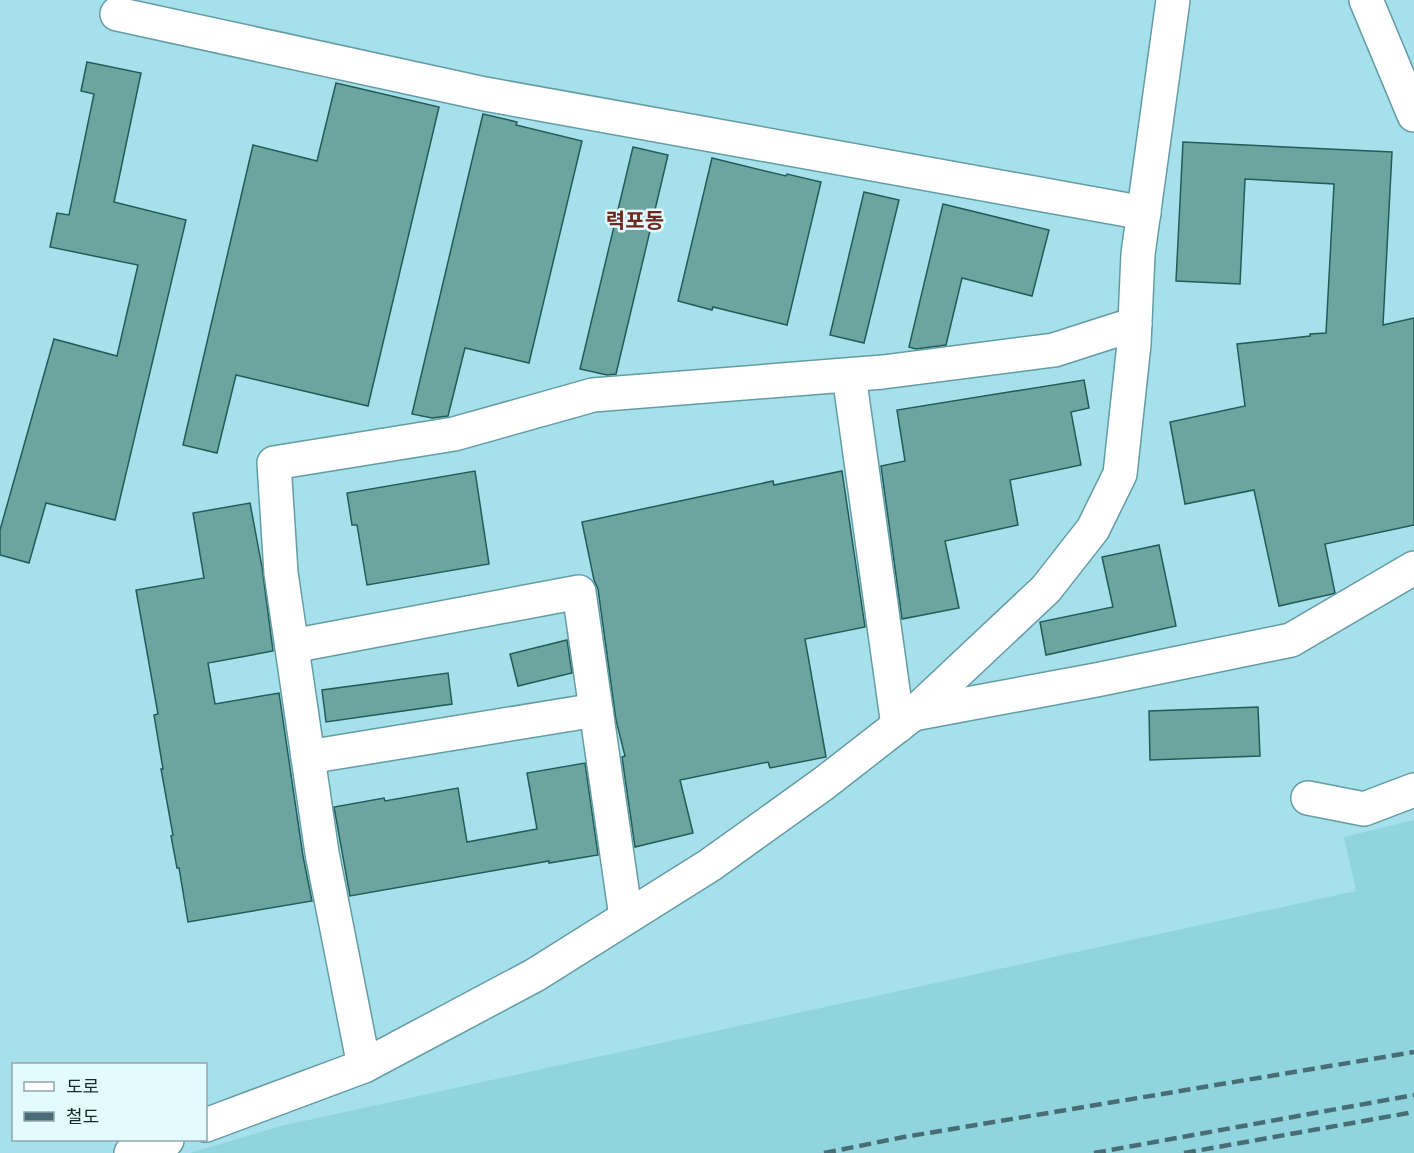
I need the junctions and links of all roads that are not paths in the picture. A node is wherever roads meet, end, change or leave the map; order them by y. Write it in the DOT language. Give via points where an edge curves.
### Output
graph roads {
  1 [pos="1173,0"];
  2 [pos="1366,0"];
  3 [pos="117,14"];
  4 [pos="1414,115"];
  5 [pos="1144,213"];
  6 [pos="1135,324"];
  7 [pos="849,375"];
  8 [pos="1414,568"];
  9 [pos="292,646"];
  10 [pos="596,710"];
  11 [pos="905,720"];
  12 [pos="308,757"];
  13 [pos="1414,790"];
  14 [pos="1308,798"];
  15 [pos="626,917"];
  16 [pos="364,1066"];
  17 [pos="207,1125"];
  18 [pos="164,1141"];
  19 [pos="131,1153"];
  1 -- 5 [label="street"];
  2 -- 4 [label="street"];
  3 -- 5 [label="street" via="485,94"];
  5 -- 6 [label="street"];
  6 -- 7 [label="street" via="1054,350"];
  6 -- 11 [label="street" via="1120,474 1094,529 1046,589"];
  7 -- 9 [label="street" via="593,395 454,434 274,463 281,573"];
  7 -- 11 [label="street"];
  8 -- 11 [label="street" via="1291,640"];
  9 -- 10 [label="street" via="579,592"];
  9 -- 12 [label="street"];
  10 -- 12 [label="street"];
  10 -- 15 [label="street"];
  11 -- 15 [label="street" via="710,865"];
  12 -- 16 [label="street" via="322,854"];
  13 -- 14 [label="street" via="1364,809"];
  15 -- 16 [label="street" via="535,975"];
  16 -- 17 [label="street"];
  18 -- 19 [label="street"];
}
